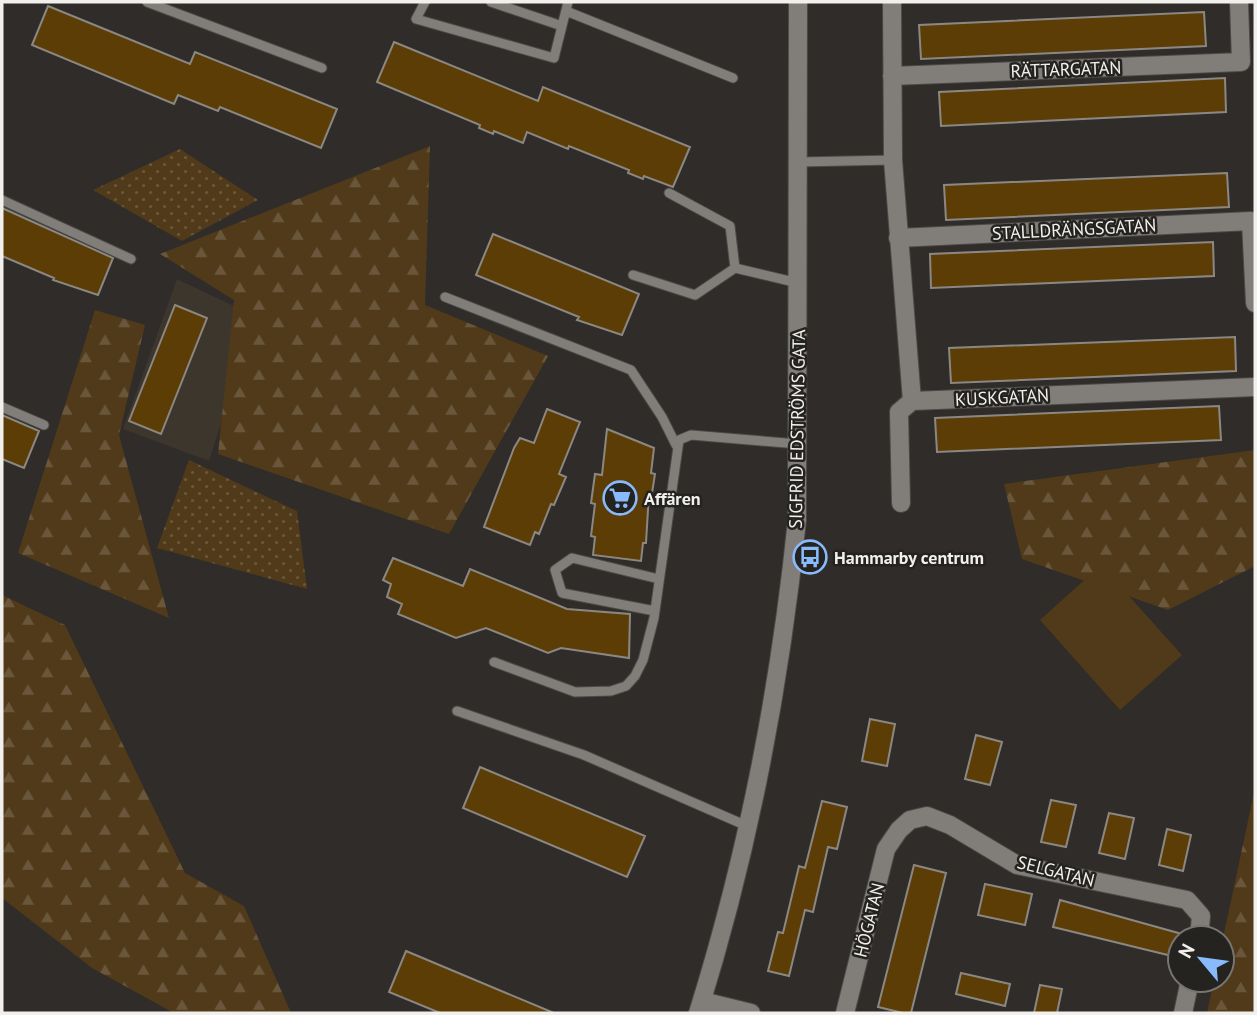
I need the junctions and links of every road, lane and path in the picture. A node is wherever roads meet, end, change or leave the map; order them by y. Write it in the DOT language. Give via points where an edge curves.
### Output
graph roads {
  1 [pos="147,2"];
  2 [pos="425,2"];
  3 [pos="491,2"];
  4 [pos="798,2"];
  5 [pos="892,2"];
  6 [pos="1239,2"];
  7 [pos="567,6"];
  8 [pos="562,26"];
  9 [pos="322,68"];
  10 [pos="892,76"];
  11 [pos="733,78"];
  12 [pos="893,160"];
  13 [pos="798,162"];
  14 [pos="669,194"];
  15 [pos="2,200"];
  16 [pos="898,238"];
  17 [pos="131,259"];
  18 [pos="735,268"];
  19 [pos="633,275"];
  20 [pos="798,283"];
  21 [pos="445,297"];
  22 [pos="1255,303"];
  23 [pos="1255,387"];
  24 [pos="912,401"];
  25 [pos="2,407"];
  26 [pos="44,425"];
  27 [pos="798,444"];
  28 [pos="676,445"];
  29 [pos="901,503"];
  30 [pos="659,579"];
  31 [pos="655,611"];
  32 [pos="494,662"];
  33 [pos="457,711"];
  34 [pos="747,827"];
  35 [pos="899,830"];
  36 [pos="1201,924"];
  37 [pos="1188,994"];
  38 [pos="700,1007"];
  39 [pos="751,1013"];
  40 [pos="845,1013"];
  41 [pos="1183,1013"];
  1 -- 9 [label="lane"];
  2 -- 8 [label="lane" via="416,19 554,58"];
  3 -- 8 [label="lane"];
  4 -- 13 [label="street, SIGFRID EDSTRÖMS GATA"];
  5 -- 10 [label="street"];
  6 -- 10 [label="street, RÄTTARGATAN" via="1241,62"];
  7 -- 8 [label="lane"];
  7 -- 11 [label="lane"];
  10 -- 12 [label="street"];
  12 -- 13 [label="lane"];
  12 -- 16 [label="street"];
  13 -- 20 [label="street, SIGFRID EDSTRÖMS GATA"];
  14 -- 18 [label="lane" via="730,226"];
  15 -- 17 [label="lane"];
  16 -- 22 [label="street, STALLDRÄNGSGATAN" via="1251,221"];
  16 -- 24 [label="street"];
  18 -- 19 [label="lane" via="695,295"];
  18 -- 20 [label="lane"];
  20 -- 27 [label="street, SIGFRID EDSTRÖMS GATA"];
  21 -- 28 [label="lane" via="631,370"];
  23 -- 24 [label="street, KUSKGATAN"];
  24 -- 29 [label="street" via="899,412"];
  25 -- 26 [label="lane"];
  27 -- 28 [label="lane" via="691,435"];
  27 -- 34 [label="street, SIGFRID EDSTRÖMS GATA" via="797,520 788,602"];
  28 -- 30 [label="lane"];
  30 -- 31 [label="lane"];
  30 -- 31 [label="lane" via="572,558 555,570 562,593"];
  31 -- 32 [label="lane" via="635,676 626,686 611,691 575,692"];
  33 -- 34 [label="lane" via="584,755"];
  34 -- 38 [label="street, SIGFRID EDSTRÖMS GATA"];
  35 -- 36 [label="street, SELGATAN" via="911,820 927,816 1017,865 1187,900 1201,916"];
  35 -- 40 [label="street, HÖGATAN" via="886,849"];
  37 -- 41 [label="street"];
  38 -- 39 [label="street"];
}
